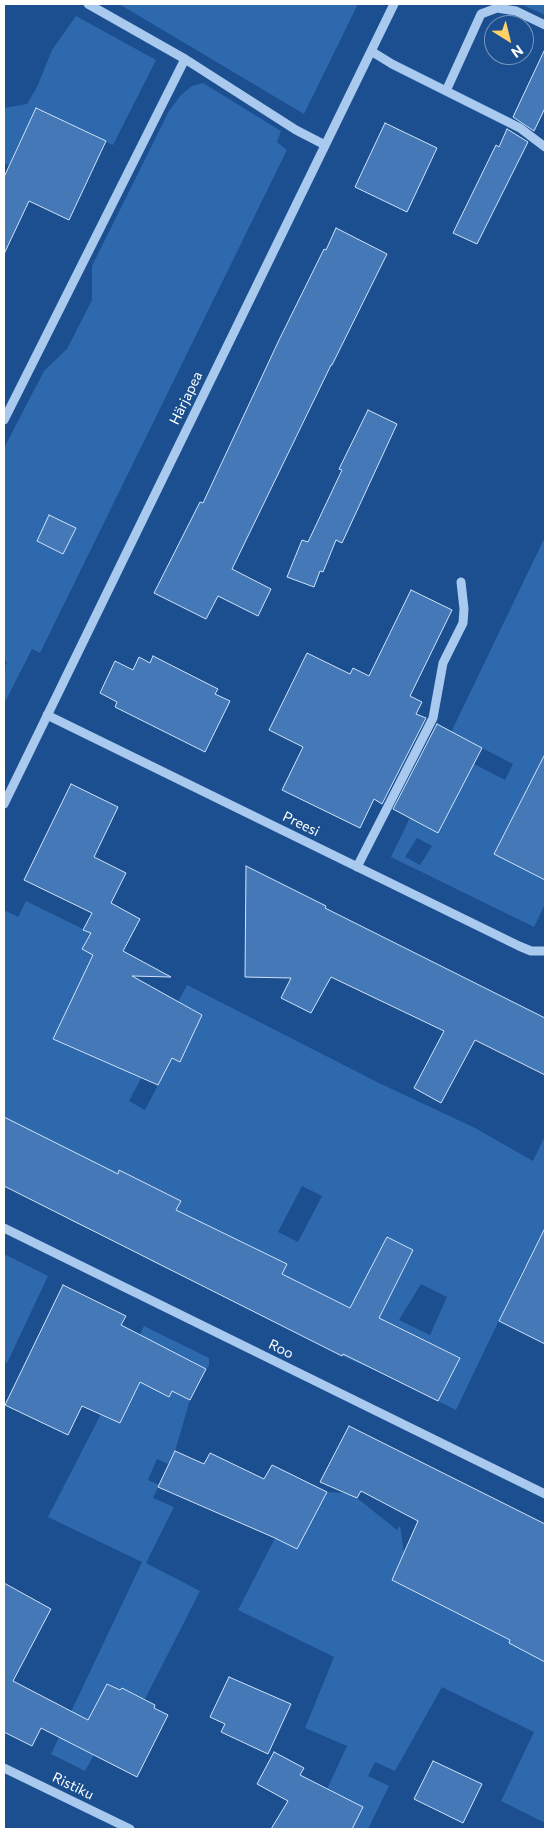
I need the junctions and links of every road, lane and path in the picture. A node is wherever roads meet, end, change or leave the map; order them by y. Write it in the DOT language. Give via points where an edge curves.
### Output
graph roads {
  1 [pos="88,4"];
  2 [pos="394,4"];
  3 [pos="545,26"];
  4 [pos="370,51"];
  5 [pos="185,59"];
  6 [pos="446,91"];
  7 [pos="325,145"];
  8 [pos="545,147"];
  9 [pos="4,420"];
  10 [pos="461,582"];
  11 [pos="47,715"];
  12 [pos="4,804"];
  13 [pos="357,867"];
  14 [pos="545,951"];
  15 [pos="4,1228"];
  16 [pos="545,1494"];
  17 [pos="4,1768"];
  18 [pos="130,1829"];
  1 -- 5 [label="street"];
  2 -- 4 [label="street, Härjapea"];
  3 -- 6 [label="street" via="516,11 496,8 481,14"];
  4 -- 6 [label="street"];
  4 -- 7 [label="street, Härjapea"];
  5 -- 7 [label="street"];
  5 -- 9 [label="street"];
  6 -- 8 [label="street" via="520,128"];
  7 -- 11 [label="street, Härjapea"];
  10 -- 13 [label="street" via="463,623 443,663 433,718"];
  11 -- 12 [label="street, Härjapea"];
  11 -- 13 [label="street, Preesi"];
  13 -- 14 [label="street, Preesi" via="519,946 531,951"];
  15 -- 16 [label="street, Roo"];
  17 -- 18 [label="street, Ristiku"];
}
